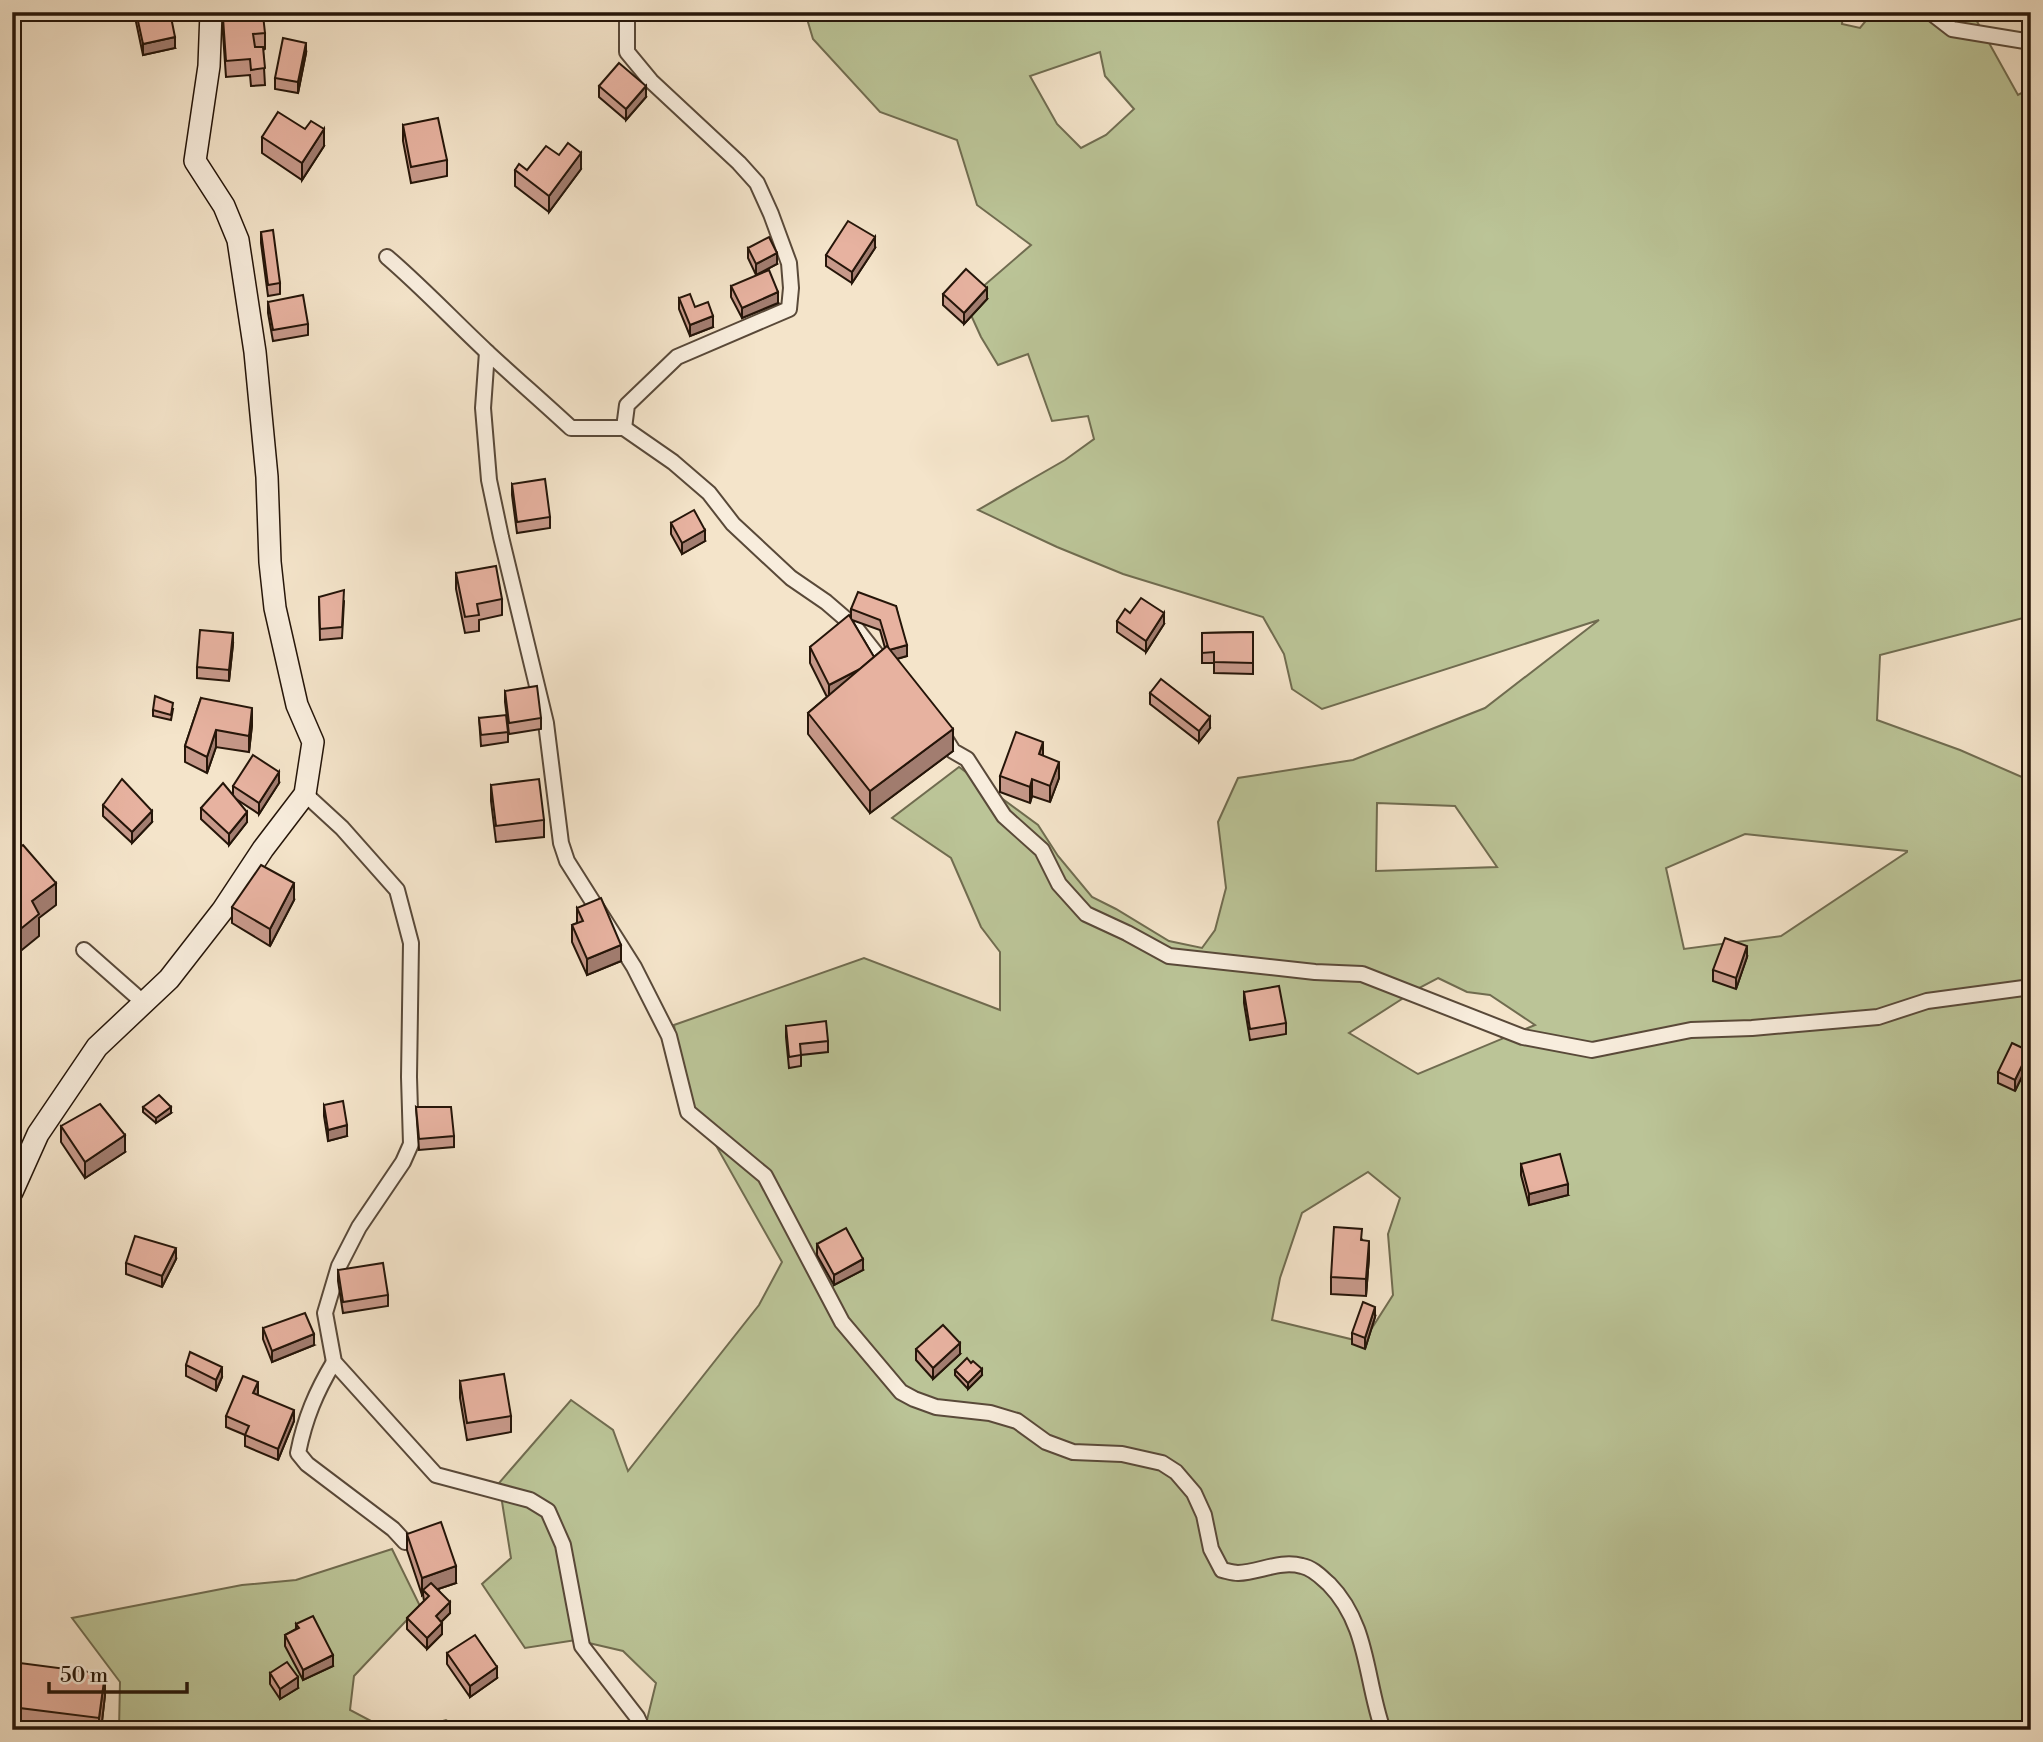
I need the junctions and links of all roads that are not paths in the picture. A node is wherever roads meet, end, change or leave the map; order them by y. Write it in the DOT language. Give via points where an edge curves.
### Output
graph roads {
  1 [pos="211,12"];
  2 [pos="627,12"];
  3 [pos="1930,12"];
  4 [pos="2031,42"];
  5 [pos="387,257"];
  6 [pos="487,352"];
  7 [pos="624,428"];
  8 [pos="896,677"];
  9 [pos="938,728"];
  10 [pos="305,794"];
  11 [pos="84,950"];
  12 [pos="2031,987"];
  13 [pos="144,1003"];
  14 [pos="12,1192"];
  15 [pos="334,1362"];
  16 [pos="405,1542"];
  17 [pos="643,1730"];
  18 [pos="1383,1730"];
  1 -- 10 [label="street" via="209,66 195,161 224,206 238,240 258,380 275,608 297,705 313,741"];
  2 -- 7 [label="street" via="627,52 757,184 789,263 791,288 789,309 677,357 628,405"];
  3 -- 4 [label="street" via="1952,29"];
  5 -- 6 [label="street"];
  6 -- 7 [label="street" via="571,428"];
  6 -- 18 [label="street" via="483,408 489,480 546,723 561,843 669,1037 688,1112 765,1176 842,1322 901,1392 936,1407 1017,1421 1046,1442 1073,1452 1122,1454 1162,1463 1194,1493 1222,1570 1237,1573 1290,1563 1318,1573 1339,1594 1359,1631"];
  7 -- 8 [label="street" via="709,493 733,524 791,578 855,627"];
  9 -- 12 [label="street" via="953,751 967,759 1004,816 1042,850 1059,884 1086,914 1169,956 1362,974 1523,1038 1592,1050 1691,1030 1878,1017 1927,1001"];
  10 -- 13 [label="street" via="215,920"];
  10 -- 15 [label="street" via="397,890 411,943 411,1144 339,1266 325,1313"];
  11 -- 13 [label="street"];
  13 -- 14 [label="street" via="97,1047 38,1134"];
  15 -- 16 [label="street" via="317,1391 298,1453"];
  15 -- 17 [label="street" via="436,1475 530,1500 548,1511 563,1545 582,1646"];
}
